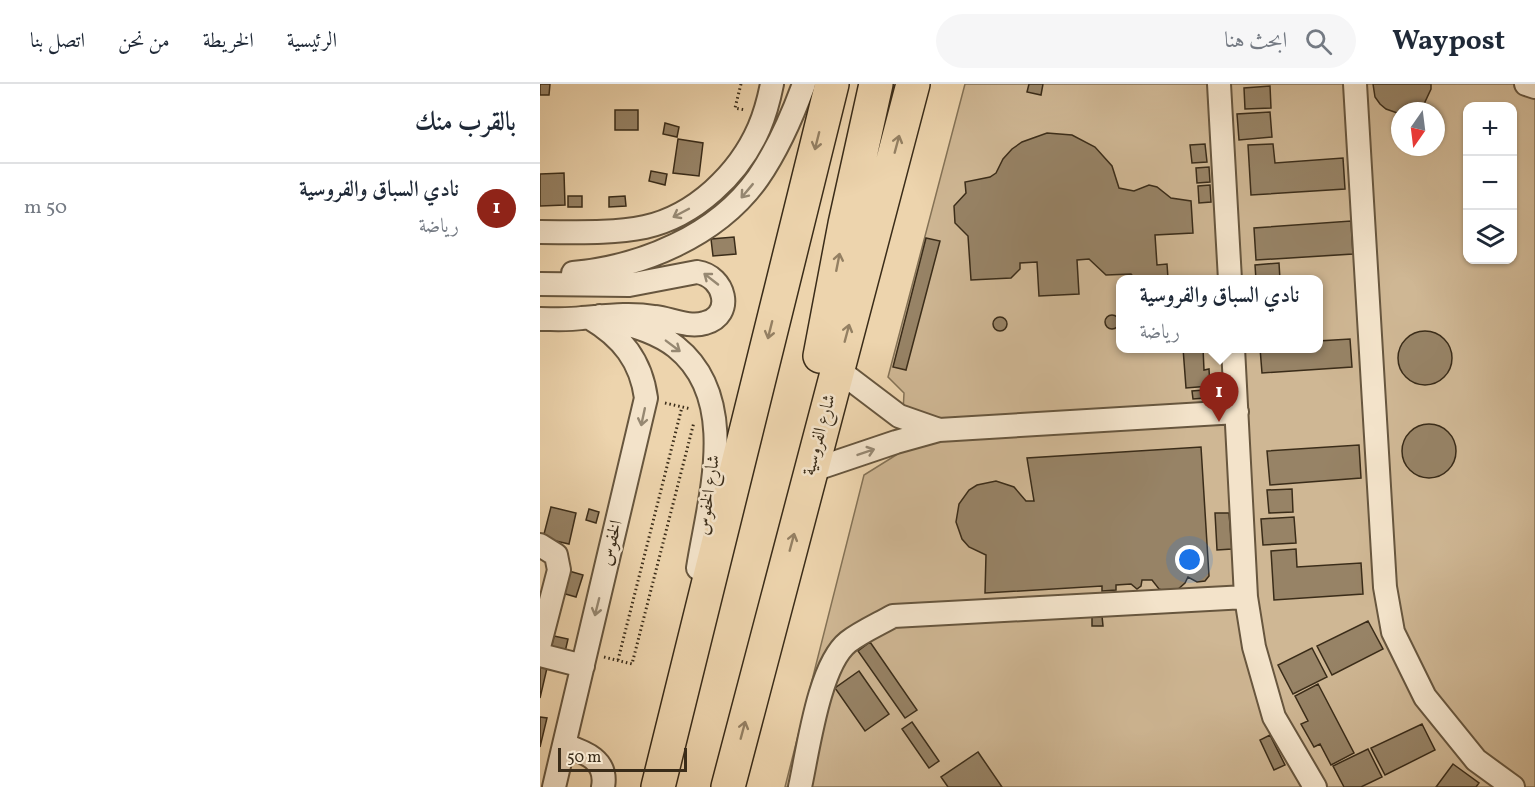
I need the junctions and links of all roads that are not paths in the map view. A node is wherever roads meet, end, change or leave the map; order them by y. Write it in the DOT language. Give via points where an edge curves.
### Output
graph roads {
  1 [pos="772,84"];
  2 [pos="804,84"];
  3 [pos="832,84"];
  4 [pos="876,84"];
  5 [pos="913,84"];
  6 [pos="1219,84"];
  7 [pos="1354,84"];
  8 [pos="1526,84"];
  9 [pos="1535,87"];
  10 [pos="540,232"];
  11 [pos="1230,275"];
  12 [pos="540,276"];
  13 [pos="540,284"];
  14 [pos="595,317"];
  15 [pos="540,319"];
  16 [pos="1233,353"];
  17 [pos="837,369"];
  18 [pos="1237,412"];
  19 [pos="939,429"];
  20 [pos="810,471"];
  21 [pos="801,507"];
  22 [pos="540,545"];
  23 [pos="1246,597"];
  24 [pos="540,643"];
  25 [pos="540,655"];
  26 [pos="584,659"];
  27 [pos="673,722"];
  28 [pos="564,746"];
  29 [pos="554,787"];
  30 [pos="603,787"];
  31 [pos="658,787"];
  32 [pos="728,787"];
  33 [pos="800,787"];
  34 [pos="1315,787"];
  35 [pos="1513,787"];
  1 -- 10 [label="street, one-way" via="760,126 747,150 726,178 699,202 669,219 644,227"];
  2 -- 12 [label="street, one-way" via="790,121 763,169 740,200 722,216 658,253 624,265"];
  3 -- 27 [label="highway, one-way"];
  21 -- 4 [label="highway, one-way" via="807,426"];
  17 -- 5 [label="highway, شارع الفروسية, one-way"];
  6 -- 11 [label="street"];
  7 -- 35 [label="street" via="1385,587 1393,632 1425,698 1476,760"];
  8 -- 9 [label="street"];
  14 -- 13 [label="street, one-way" via="630,314 700,324 718,315 723,297 714,279 697,272 629,285"];
  14 -- 15 [label="street, شارع الخفوس"];
  14 -- 26 [label="street, الخفوس, one-way" via="627,348 640,370 646,398"];
  14 -- 27 [label="street, شارع الخفوس, one-way" via="649,332 675,346 704,383 714,413 716,453"];
  16 -- 18 [label="street"];
  17 -- 19 [label="street" via="899,416"];
  17 -- 20 [label="highway, شارع الفروسية"];
  18 -- 19 [label="street"];
  18 -- 23 [label="street"];
  20 -- 19 [label="street, one-way"];
  20 -- 21 [label="highway, شارع الفروسية"];
  32 -- 21 [label="highway, شارع الفروسية, one-way"];
  22 -- 24 [label="street" via="556,555 559,570"];
  23 -- 33 [label="street" via="893,616 847,643 831,664"];
  23 -- 34 [label="street" via="1254,646 1274,717"];
  25 -- 26 [label="street"];
  26 -- 28 [label="street, الخفوس"];
  27 -- 31 [label="highway"];
  28 -- 29 [label="street, الخفوس"];
  28 -- 30 [label="street" via="592,756 602,768"];
}
